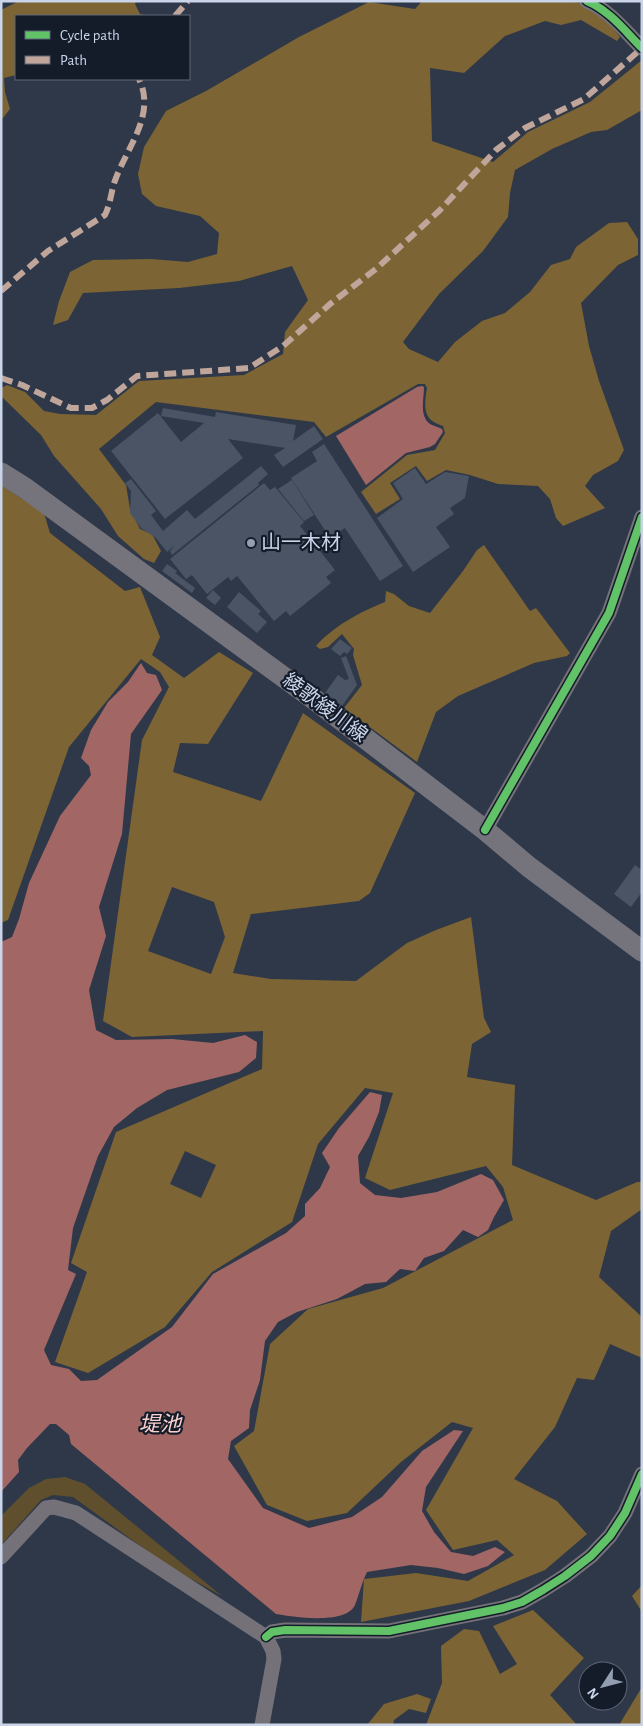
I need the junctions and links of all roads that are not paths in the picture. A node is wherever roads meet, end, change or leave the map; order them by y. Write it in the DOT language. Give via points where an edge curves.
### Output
graph roads {
  1 [pos="587,1"];
  2 [pos="642,48"];
  3 [pos="1,473"];
  4 [pos="642,517"];
  5 [pos="636,559"];
  6 [pos="485,830"];
  7 [pos="642,951"];
  8 [pos="642,1474"];
  9 [pos="1,1557"];
  10 [pos="266,1637"];
  11 [pos="262,1725"];
  1 -- 2 [label="street" via="599,6"];
  3 -- 6 [label="main road, 綾歌綾川線" via="315,700"];
  4 -- 5 [label="street"];
  5 -- 6 [label="street" via="609,613"];
  6 -- 7 [label="main road, 綾歌綾川線"];
  8 -- 10 [label="street" via="625,1513 592,1556 522,1602 389,1631 285,1630 272,1632"];
  9 -- 10 [label="street" via="46,1508 63,1508 76,1513"];
  10 -- 11 [label="street" via="274,1659"];
}
